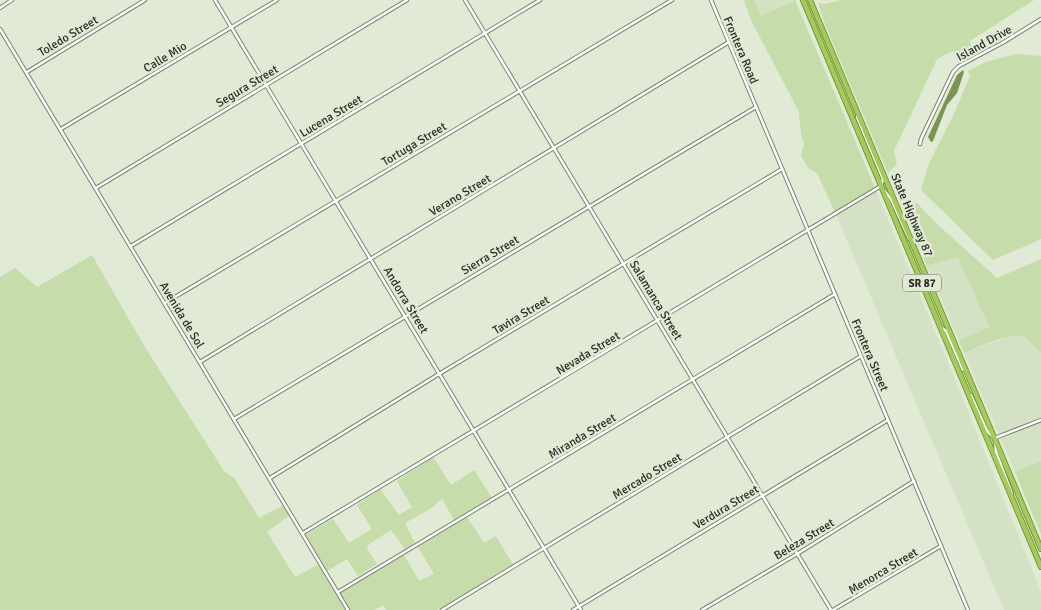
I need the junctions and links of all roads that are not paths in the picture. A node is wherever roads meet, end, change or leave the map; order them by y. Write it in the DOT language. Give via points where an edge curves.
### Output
graph roads {
  1 [pos="12,0"];
  2 [pos="145,0"];
  3 [pos="215,0"];
  4 [pos="277,0"];
  5 [pos="407,0"];
  6 [pos="465,0"];
  7 [pos="540,0"];
  8 [pos="672,0"];
  9 [pos="711,0"];
  10 [pos="802,0"];
  11 [pos="810,0"];
  12 [pos="0,8"];
  13 [pos="1041,19"];
  14 [pos="232,28"];
  15 [pos="0,29"];
  16 [pos="484,33"];
  17 [pos="729,42"];
  18 [pos="26,72"];
  19 [pos="266,84"];
  20 [pos="520,91"];
  21 [pos="855,106"];
  22 [pos="756,107"];
  23 [pos="61,129"];
  24 [pos="301,144"];
  25 [pos="920,144"];
  26 [pos="554,149"];
  27 [pos="782,169"];
  28 [pos="881,186"];
  29 [pos="96,188"];
  30 [pos="336,201"];
  31 [pos="589,207"];
  32 [pos="809,230"];
  33 [pos="130,246"];
  34 [pos="915,248"];
  35 [pos="371,259"];
  36 [pos="624,264"];
  37 [pos="835,294"];
  38 [pos="164,304"];
  39 [pos="405,316"];
  40 [pos="658,321"];
  41 [pos="941,327"];
  42 [pos="861,356"];
  43 [pos="200,362"];
  44 [pos="439,374"];
  45 [pos="693,381"];
  46 [pos="972,384"];
  47 [pos="965,385"];
  48 [pos="234,419"];
  49 [pos="888,420"];
  50 [pos="1041,420"];
  51 [pos="474,431"];
  52 [pos="728,438"];
  53 [pos="995,438"];
  54 [pos="269,478"];
  55 [pos="914,481"];
  56 [pos="509,489"];
  57 [pos="762,496"];
  58 [pos="1016,506"];
  59 [pos="303,533"];
  60 [pos="941,546"];
  61 [pos="544,548"];
  62 [pos="1041,549"];
  63 [pos="797,554"];
  64 [pos="1041,567"];
  65 [pos="338,592"];
  66 [pos="579,606"];
  67 [pos="348,610"];
  68 [pos="442,610"];
  69 [pos="573,610"];
  70 [pos="581,610"];
  71 [pos="702,610"];
  72 [pos="832,610"];
  73 [pos="968,610"];
  1 -- 12 [label="street"];
  2 -- 18 [label="street, Toledo Street"];
  3 -- 14 [label="street, Andorra Street"];
  4 -- 14 [label="street, Calle Mio"];
  5 -- 19 [label="street, Segura Street"];
  6 -- 16 [label="street, Salamanca Street"];
  7 -- 16 [label="street, Lucena Street"];
  8 -- 20 [label="street, Tortuga Street"];
  9 -- 17 [label="street, Frontera Road"];
  10 -- 28 [label="highway, SR 87"];
  11 -- 21 [label="highway, State Highway 87 / SR 87"];
  13 -- 25 [label="street, Island Drive" via="953,72"];
  14 -- 19 [label="street, Andorra Street"];
  14 -- 23 [label="street, Calle Mio"];
  15 -- 18 [label="street, Avenida de Sol"];
  16 -- 20 [label="street, Salamanca Street"];
  16 -- 24 [label="street, Lucena Street"];
  17 -- 22 [label="street, Frontera Road"];
  17 -- 26 [label="street, Verano Street"];
  18 -- 23 [label="street, Avenida de Sol"];
  19 -- 24 [label="street, Andorra Street"];
  19 -- 29 [label="street, Segura Street"];
  20 -- 26 [label="street, Salamanca Street"];
  20 -- 30 [label="street, Tortuga Street"];
  21 -- 28 [label="street" via="858,121 883,179"];
  21 -- 34 [label="highway, State Highway 87 / SR 87"];
  22 -- 27 [label="street, Frontera Street"];
  22 -- 31 [label="street, Sierra Street"];
  23 -- 29 [label="street, Avenida de Sol"];
  24 -- 30 [label="street, Andorra Street"];
  24 -- 33 [label="street, Lucena Street"];
  26 -- 31 [label="street, Salamanca Street"];
  26 -- 35 [label="street, Verano Street"];
  27 -- 32 [label="street, Frontera Street"];
  27 -- 36 [label="street, Tavira Street"];
  28 -- 32 [label="street, Nevada Street"];
  28 -- 34 [label="street" via="889,195"];
  28 -- 41 [label="highway, SR 87"];
  29 -- 33 [label="street, Avenida de Sol"];
  30 -- 35 [label="street, Andorra Street"];
  30 -- 38 [label="street, Tortuga Street"];
  31 -- 36 [label="street, Salamanca Street"];
  31 -- 39 [label="street, Sierra Street"];
  32 -- 37 [label="street, Frontera Street"];
  32 -- 40 [label="street, Nevada Street"];
  33 -- 38 [label="street, Avenida de Sol"];
  34 -- 46 [label="highway, State Highway 87 / SR 87"];
  35 -- 39 [label="street, Andorra Street"];
  35 -- 43 [label="street, Verano Street"];
  36 -- 40 [label="street, Salamanca Street"];
  36 -- 44 [label="street, Tavira Street"];
  37 -- 42 [label="street, Frontera Street"];
  37 -- 45 [label="street, Miranda Street"];
  38 -- 43 [label="street, Avenida de Sol"];
  39 -- 44 [label="street, Andorra Street"];
  39 -- 48 [label="street, Sierra Street"];
  40 -- 45 [label="street, Salamanca Street"];
  40 -- 51 [label="street, Nevada Street"];
  41 -- 46 [label="street"];
  41 -- 47 [label="highway, SR 87"];
  42 -- 49 [label="street, Frontera Street"];
  42 -- 52 [label="street, Mercado Street"];
  43 -- 48 [label="street, Avenida de Sol"];
  44 -- 51 [label="street, Andorra Street"];
  44 -- 54 [label="street, Tavira Street"];
  45 -- 52 [label="street, Salamanca Street"];
  45 -- 56 [label="street, Miranda Street"];
  46 -- 53 [label="highway, State Highway 87 / SR 87"];
  47 -- 53 [label="street" via="987,431"];
  47 -- 58 [label="highway, SR 87"];
  48 -- 54 [label="street, Avenida de Sol"];
  49 -- 55 [label="street, Frontera Street"];
  49 -- 57 [label="street, Verdura Street"];
  50 -- 53 [label="street"];
  51 -- 56 [label="street, Andorra Street"];
  51 -- 59 [label="street, Nevada Street"];
  52 -- 57 [label="street, Salamanca Street"];
  52 -- 61 [label="street, Mercado Street"];
  53 -- 58 [label="street" via="996,452"];
  53 -- 62 [label="highway, State Highway 87 / SR 87"];
  54 -- 59 [label="street, Avenida de Sol"];
  55 -- 60 [label="street, Frontera Street"];
  55 -- 63 [label="street, Beleza Street"];
  56 -- 61 [label="street, Andorra Street"];
  56 -- 65 [label="street, Miranda Street"];
  57 -- 63 [label="street, Salamanca Street"];
  57 -- 66 [label="street, Verdura Street"];
  58 -- 64 [label="highway, SR 87"];
  59 -- 65 [label="street, Avenida de Sol"];
  60 -- 72 [label="street, Menorca Street"];
  60 -- 73 [label="street, Frontera Street"];
  61 -- 66 [label="street, Andorra Street"];
  61 -- 68 [label="street, Mercado Street"];
  63 -- 71 [label="street, Beleza Street"];
  63 -- 72 [label="street, Salamanca Street"];
  65 -- 67 [label="street, Avenida de Sol"];
  66 -- 69 [label="street, Verdura Street"];
  66 -- 70 [label="street, Andorra Street"];
}
